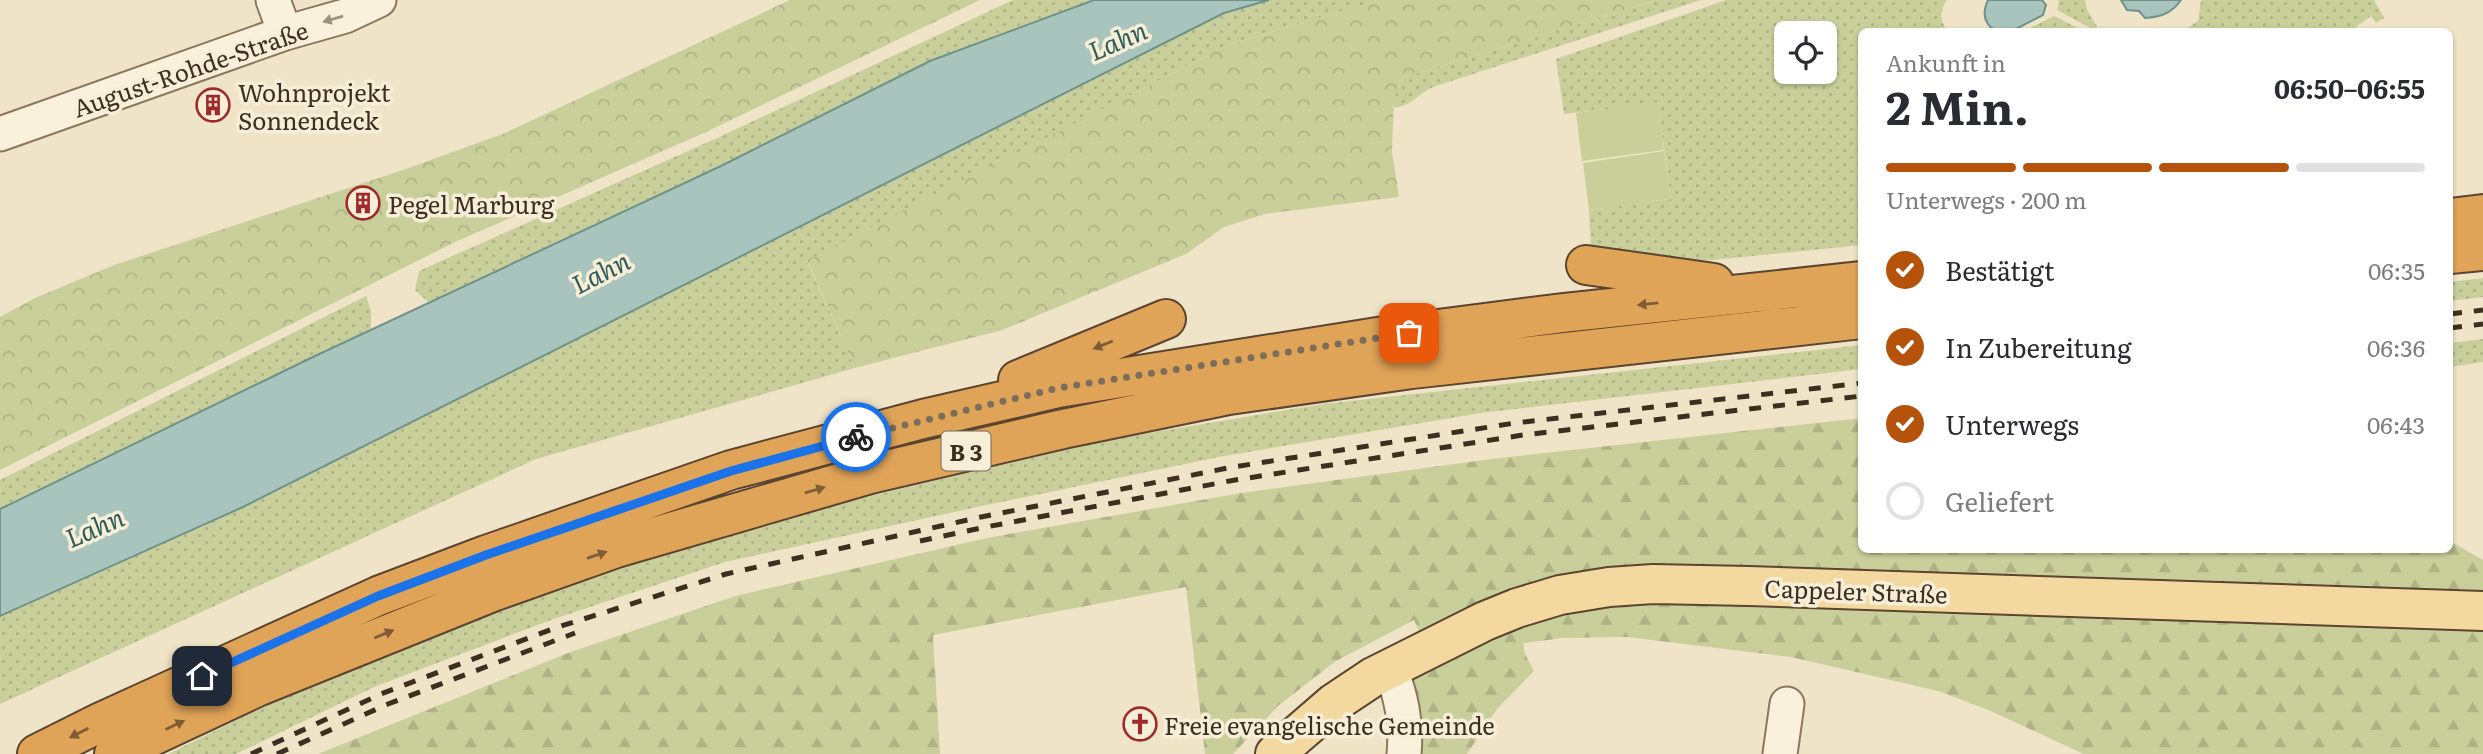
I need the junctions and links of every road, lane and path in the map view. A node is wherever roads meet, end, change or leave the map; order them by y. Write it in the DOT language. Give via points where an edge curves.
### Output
graph roads {
  1 [pos="273,0"];
  2 [pos="379,0"];
  3 [pos="285,33"];
  4 [pos="0,134"];
  5 [pos="2483,214"];
  6 [pos="2453,218"];
  7 [pos="2483,251"];
  8 [pos="2453,254"];
  9 [pos="1587,265"];
  10 [pos="1858,281"];
  11 [pos="1768,291"];
  12 [pos="1166,318"];
  13 [pos="1858,320"];
  14 [pos="922,419"];
  15 [pos="2483,611"];
  16 [pos="1406,659"];
  17 [pos="1787,704"];
  18 [pos="37,754"];
  19 [pos="114,754"];
  20 [pos="1275,754"];
  21 [pos="1405,754"];
  22 [pos="1780,754"];
  1 -- 3 [label="street"];
  2 -- 3 [label="street, August-Rohde-Straße, one-way" via="345,16"];
  3 -- 4 [label="street, August-Rohde-Straße"];
  5 -- 6 [label="highway"];
  7 -- 8 [label="highway"];
  9 -- 11 [label="highway"];
  10 -- 11 [label="highway, B 3"];
  11 -- 14 [label="highway, B 3, one-way" via="1384,336 1058,388"];
  12 -- 14 [label="highway, one-way"];
  19 -- 13 [label="highway, B 3, one-way" via="257,687 495,591 616,548 870,474 1229,395 1412,369"];
  14 -- 18 [label="highway, B 3, one-way" via="731,471 486,555 378,596"];
  15 -- 16 [label="main road, Cappeler Straße" via="1653,584 1560,595 1517,608"];
  16 -- 20 [label="main road, Cappeler Straße" via="1334,703"];
  16 -- 21 [label="street" via="1402,702"];
  17 -- 22 [label="street"];
}
